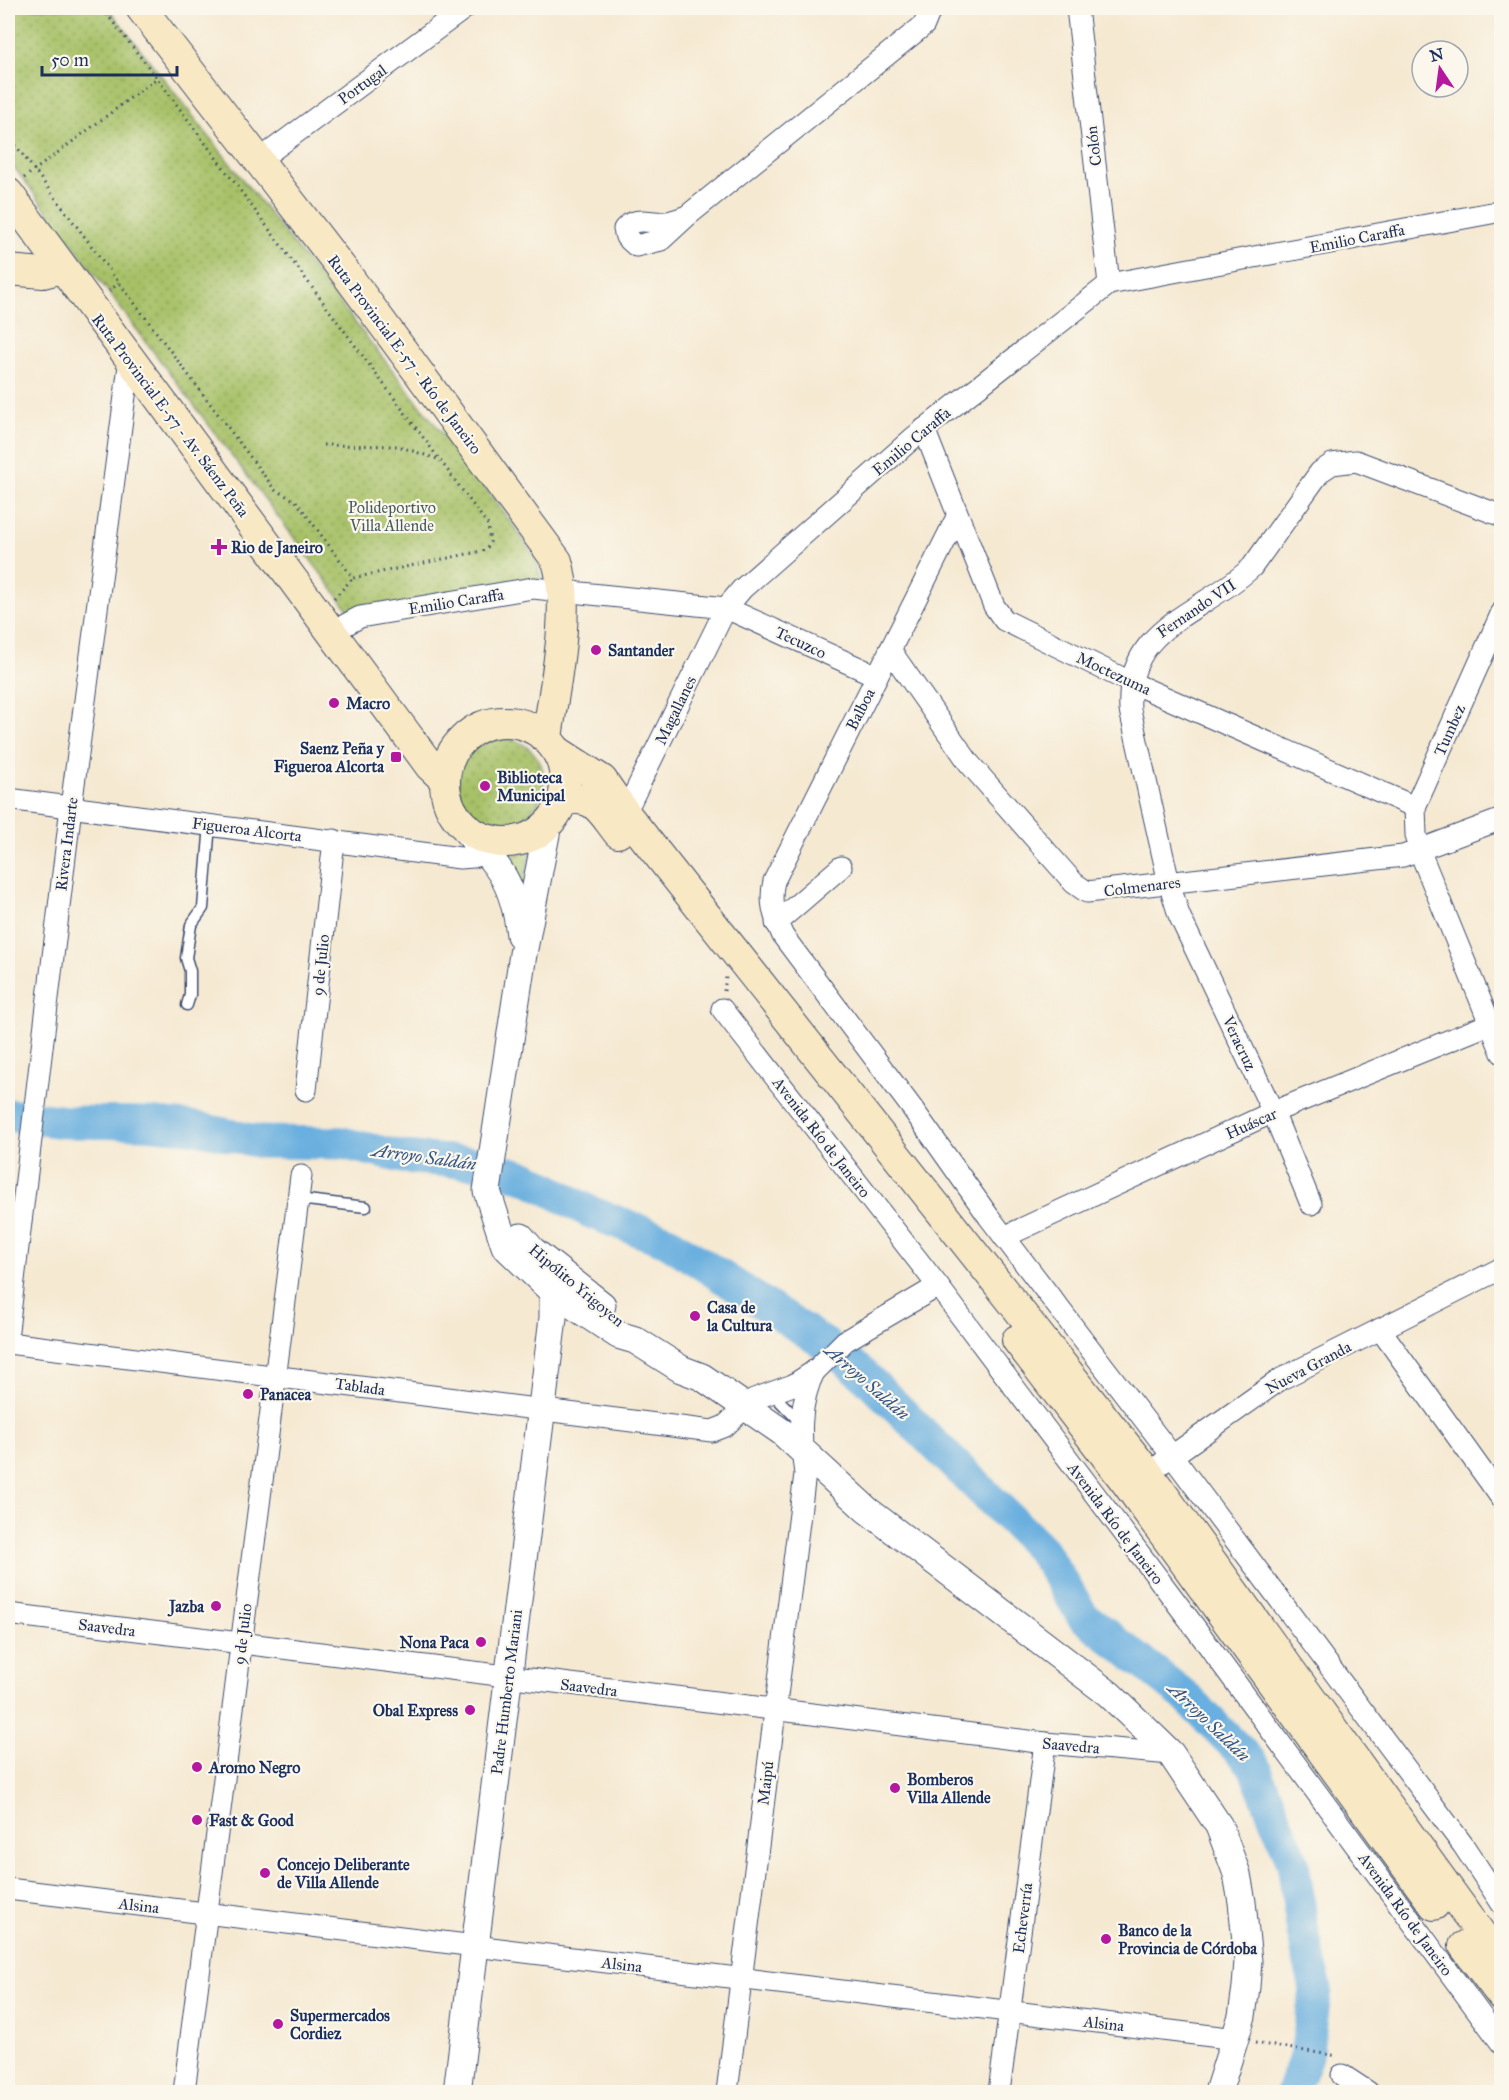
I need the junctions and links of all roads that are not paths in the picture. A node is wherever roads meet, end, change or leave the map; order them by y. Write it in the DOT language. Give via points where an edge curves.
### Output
graph roads {
  1 [pos="465,8"];
  2 [pos="931,8"];
  3 [pos="1077,8"];
  4 [pos="145,9"];
  5 [pos="259,160"];
  6 [pos="12,188"];
  7 [pos="1502,211"];
  8 [pos="687,216"];
  9 [pos="41,240"];
  10 [pos="8,255"];
  11 [pos="62,268"];
  12 [pos="8,270"];
  13 [pos="1109,284"];
  14 [pos="130,358"];
  15 [pos="924,429"];
  16 [pos="1502,516"];
  17 [pos="957,517"];
  18 [pos="562,591"];
  19 [pos="726,608"];
  20 [pos="1502,612"];
  21 [pos="332,632"];
  22 [pos="890,650"];
  23 [pos="876,676"];
  24 [pos="1130,682"];
  25 [pos="552,744"];
  26 [pos="444,779"];
  27 [pos="8,799"];
  28 [pos="71,807"];
  29 [pos="1416,807"];
  30 [pos="555,813"];
  31 [pos="625,813"];
  32 [pos="1502,819"];
  33 [pos="210,824"];
  34 [pos="334,840"];
  35 [pos="489,842"];
  36 [pos="1420,852"];
  37 [pos="841,867"];
  38 [pos="1169,883"];
  39 [pos="774,913"];
  40 [pos="523,954"];
  41 [pos="187,1005"];
  42 [pos="722,1009"];
  43 [pos="1495,1022"];
  44 [pos="1502,1053"];
  45 [pos="306,1090"];
  46 [pos="1273,1112"];
  47 [pos="301,1176"];
  48 [pos="298,1199"];
  49 [pos="489,1199"];
  50 [pos="1311,1204"];
  51 [pos="366,1207"];
  52 [pos="1004,1237"];
  53 [pos="1502,1268"];
  54 [pos="938,1286"];
  55 [pos="553,1292"];
  56 [pos="1380,1329"];
  57 [pos="8,1330"];
  58 [pos="635,1340"];
  59 [pos="8,1343"];
  60 [pos="816,1370"];
  61 [pos="275,1375"];
  62 [pos="771,1392"];
  63 [pos="542,1410"];
  64 [pos="739,1410"];
  65 [pos="802,1450"];
  66 [pos="1173,1456"];
  67 [pos="1137,1478"];
  68 [pos="1502,1499"];
  69 [pos="8,1614"];
  70 [pos="240,1644"];
  71 [pos="507,1677"];
  72 [pos="774,1710"];
  73 [pos="1045,1743"];
  74 [pos="1171,1754"];
  75 [pos="8,1889"];
  76 [pos="1502,1904"];
  77 [pos="207,1913"];
  78 [pos="476,1946"];
  79 [pos="1502,1963"];
  80 [pos="741,1979"];
  81 [pos="1502,1996"];
  82 [pos="1010,2012"];
  83 [pos="1236,2039"];
  84 [pos="1502,2044"];
  85 [pos="1342,2074"];
  86 [pos="184,2092"];
  87 [pos="457,2092"];
  88 [pos="727,2092"];
  89 [pos="999,2092"];
  90 [pos="1218,2092"];
  91 [pos="1368,2092"];
  1 -- 5 [label="street, Portugal"];
  2 -- 8 [label="street" via="924,25"];
  3 -- 13 [label="street, Colón"];
  4 -- 5 [label="main road, Ruta Provincial E-57 - Río de Janeiro" via="169,69"];
  5 -- 18 [label="main road, Ruta Provincial E-57 - Río de Janeiro" via="549,547 561,572"];
  6 -- 9 [label="main road, Ruta Provincial E-57 - Av. Sáenz Peña"];
  7 -- 13 [label="street, Emilio Caraffa"];
  9 -- 10 [label="main road" via="23,254"];
  9 -- 11 [label="main road, Ruta Provincial E-57 - Av. Sáenz Peña"];
  11 -- 12 [label="main road" via="43,273"];
  11 -- 14 [label="main road, Ruta Provincial E-57 - Av. Sáenz Peña"];
  13 -- 15 [label="street, Emilio Caraffa"];
  14 -- 21 [label="main road, Ruta Provincial E-57 - Av. Sáenz Peña"];
  14 -- 28 [label="street, Rivera Indarte"];
  15 -- 17 [label="street, Moctezuma"];
  15 -- 19 [label="street, Emilio Caraffa" via="755,575"];
  16 -- 24 [label="street, Fernando VII" via="1356,461 1332,464 1320,472 1252,567 1153,637 1135,665"];
  17 -- 22 [label="street, Balboa"];
  17 -- 24 [label="street, Moctezuma" via="999,615 1015,627"];
  18 -- 19 [label="street, Emilio Caraffa"];
  18 -- 21 [label="street, Emilio Caraffa" via="533,588 360,617"];
  18 -- 25 [label="main road, Ruta Provincial E-57 - Río de Janeiro"];
  19 -- 23 [label="street, Tecuzco"];
  19 -- 31 [label="street, Magallanes"];
  20 -- 29 [label="street, Tumbez"];
  21 -- 26 [label="main road, Ruta Provincial E-57 - Av. Sáenz Peña" via="430,766"];
  22 -- 23 [label="street, Balboa"];
  22 -- 38 [label="street, Colmenares" via="969,763 1079,887 1099,892"];
  23 -- 39 [label="street, Balboa" via="774,881"];
  24 -- 29 [label="street, Moctezuma"];
  24 -- 38 [label="street, Fernando VII" via="1130,710"];
  25 -- 26 [label="main road" via="535,729 507,721 493,722 474,729 458,742 448,759"];
  25 -- 30 [label="main road" via="565,775"];
  25 -- 31 [label="main road" via="602,780"];
  26 -- 35 [label="main road" via="453,814"];
  27 -- 28 [label="street, Figueroa Alcorta"];
  28 -- 33 [label="street, Figueroa Alcorta"];
  28 -- 57 [label="street, Rivera Indarte"];
  29 -- 36 [label="street, Tumbez"];
  30 -- 35 [label="main road" via="531,836"];
  30 -- 40 [label="street"];
  30 -- 67 [label="main road" via="582,798 597,806 969,1277"];
  31 -- 67 [label="main road"];
  32 -- 36 [label="street, Colmenares"];
  33 -- 34 [label="street, Figueroa Alcorta"];
  33 -- 41 [label="lane" via="202,908 191,925 186,958 190,971"];
  34 -- 35 [label="street, Figueroa Alcorta" via="460,858"];
  34 -- 45 [label="street, 9 de Julio"];
  35 -- 40 [label="street" via="514,897"];
  36 -- 38 [label="street, Colmenares"];
  36 -- 43 [label="street"];
  37 -- 39 [label="street"];
  38 -- 46 [label="street, Veracruz" via="1179,915"];
  39 -- 52 [label="street" via="783,936"];
  40 -- 49 [label="street"];
  42 -- 54 [label="street, Avenida Río de Janeiro"];
  43 -- 44 [label="street"];
  43 -- 46 [label="street, Huáscar"];
  46 -- 50 [label="street, Veracruz"];
  46 -- 52 [label="street, Huáscar"];
  47 -- 48 [label="street, 9 de Julio"];
  48 -- 51 [label="lane"];
  48 -- 61 [label="street, 9 de Julio"];
  49 -- 55 [label="street, Hipólito Yrigoyen" via="505,1246"];
  49 -- 58 [label="street, Hipólito Yrigoyen" via="532,1250 626,1323"];
  52 -- 66 [label="street"];
  53 -- 56 [label="street, Nueva Granda"];
  54 -- 60 [label="street" via="845,1341"];
  54 -- 84 [label="street, Avenida Río de Janeiro"];
  55 -- 58 [label="street, Hipólito Yrigoyen" via="618,1335"];
  55 -- 63 [label="street, Padre Humberto Mariani" via="554,1318"];
  56 -- 66 [label="street, Nueva Granda" via="1281,1379"];
  56 -- 68 [label="street"];
  58 -- 64 [label="street, Hipólito Yrigoyen" via="681,1369 694,1387"];
  59 -- 61 [label="street, Tablada"];
  60 -- 62 [label="street" via="793,1385"];
  60 -- 65 [label="street, Maipú" via="805,1390"];
  61 -- 63 [label="street, Tablada"];
  61 -- 70 [label="street, 9 de Julio"];
  62 -- 64 [label="street"];
  62 -- 65 [label="lane" via="797,1418"];
  63 -- 64 [label="street, Tablada" via="711,1431 725,1426"];
  63 -- 71 [label="street, Padre Humberto Mariani"];
  64 -- 65 [label="street"];
  64 -- 65 [label="street" via="773,1447"];
  65 -- 72 [label="street, Maipú"];
  65 -- 74 [label="street" via="867,1510 1109,1694"];
  66 -- 67 [label="street, Nueva Granda"];
  66 -- 76 [label="street" via="1463,1845"];
  67 -- 79 [label="main road"];
  67 -- 81 [label="main road"];
  69 -- 70 [label="street, Saavedra"];
  70 -- 71 [label="street, Saavedra"];
  70 -- 77 [label="street, 9 de Julio"];
  71 -- 72 [label="street, Saavedra"];
  71 -- 78 [label="street, Padre Humberto Mariani"];
  72 -- 73 [label="street, Saavedra"];
  72 -- 80 [label="street, Maipú"];
  73 -- 74 [label="street, Saavedra"];
  73 -- 82 [label="street, Echeverría"];
  74 -- 83 [label="street" via="1219,1826 1237,1874 1248,1961"];
  75 -- 77 [label="street, Alsina"];
  77 -- 78 [label="street, Alsina"];
  77 -- 86 [label="street, 9 de Julio"];
  78 -- 80 [label="street, Alsina"];
  78 -- 87 [label="street, Padre Humberto Mariani"];
  80 -- 82 [label="street, Alsina"];
  80 -- 88 [label="street, Maipú"];
  82 -- 83 [label="street, Alsina"];
  82 -- 89 [label="street, Echeverría"];
  83 -- 90 [label="street"];
  85 -- 91 [label="street"];
}
